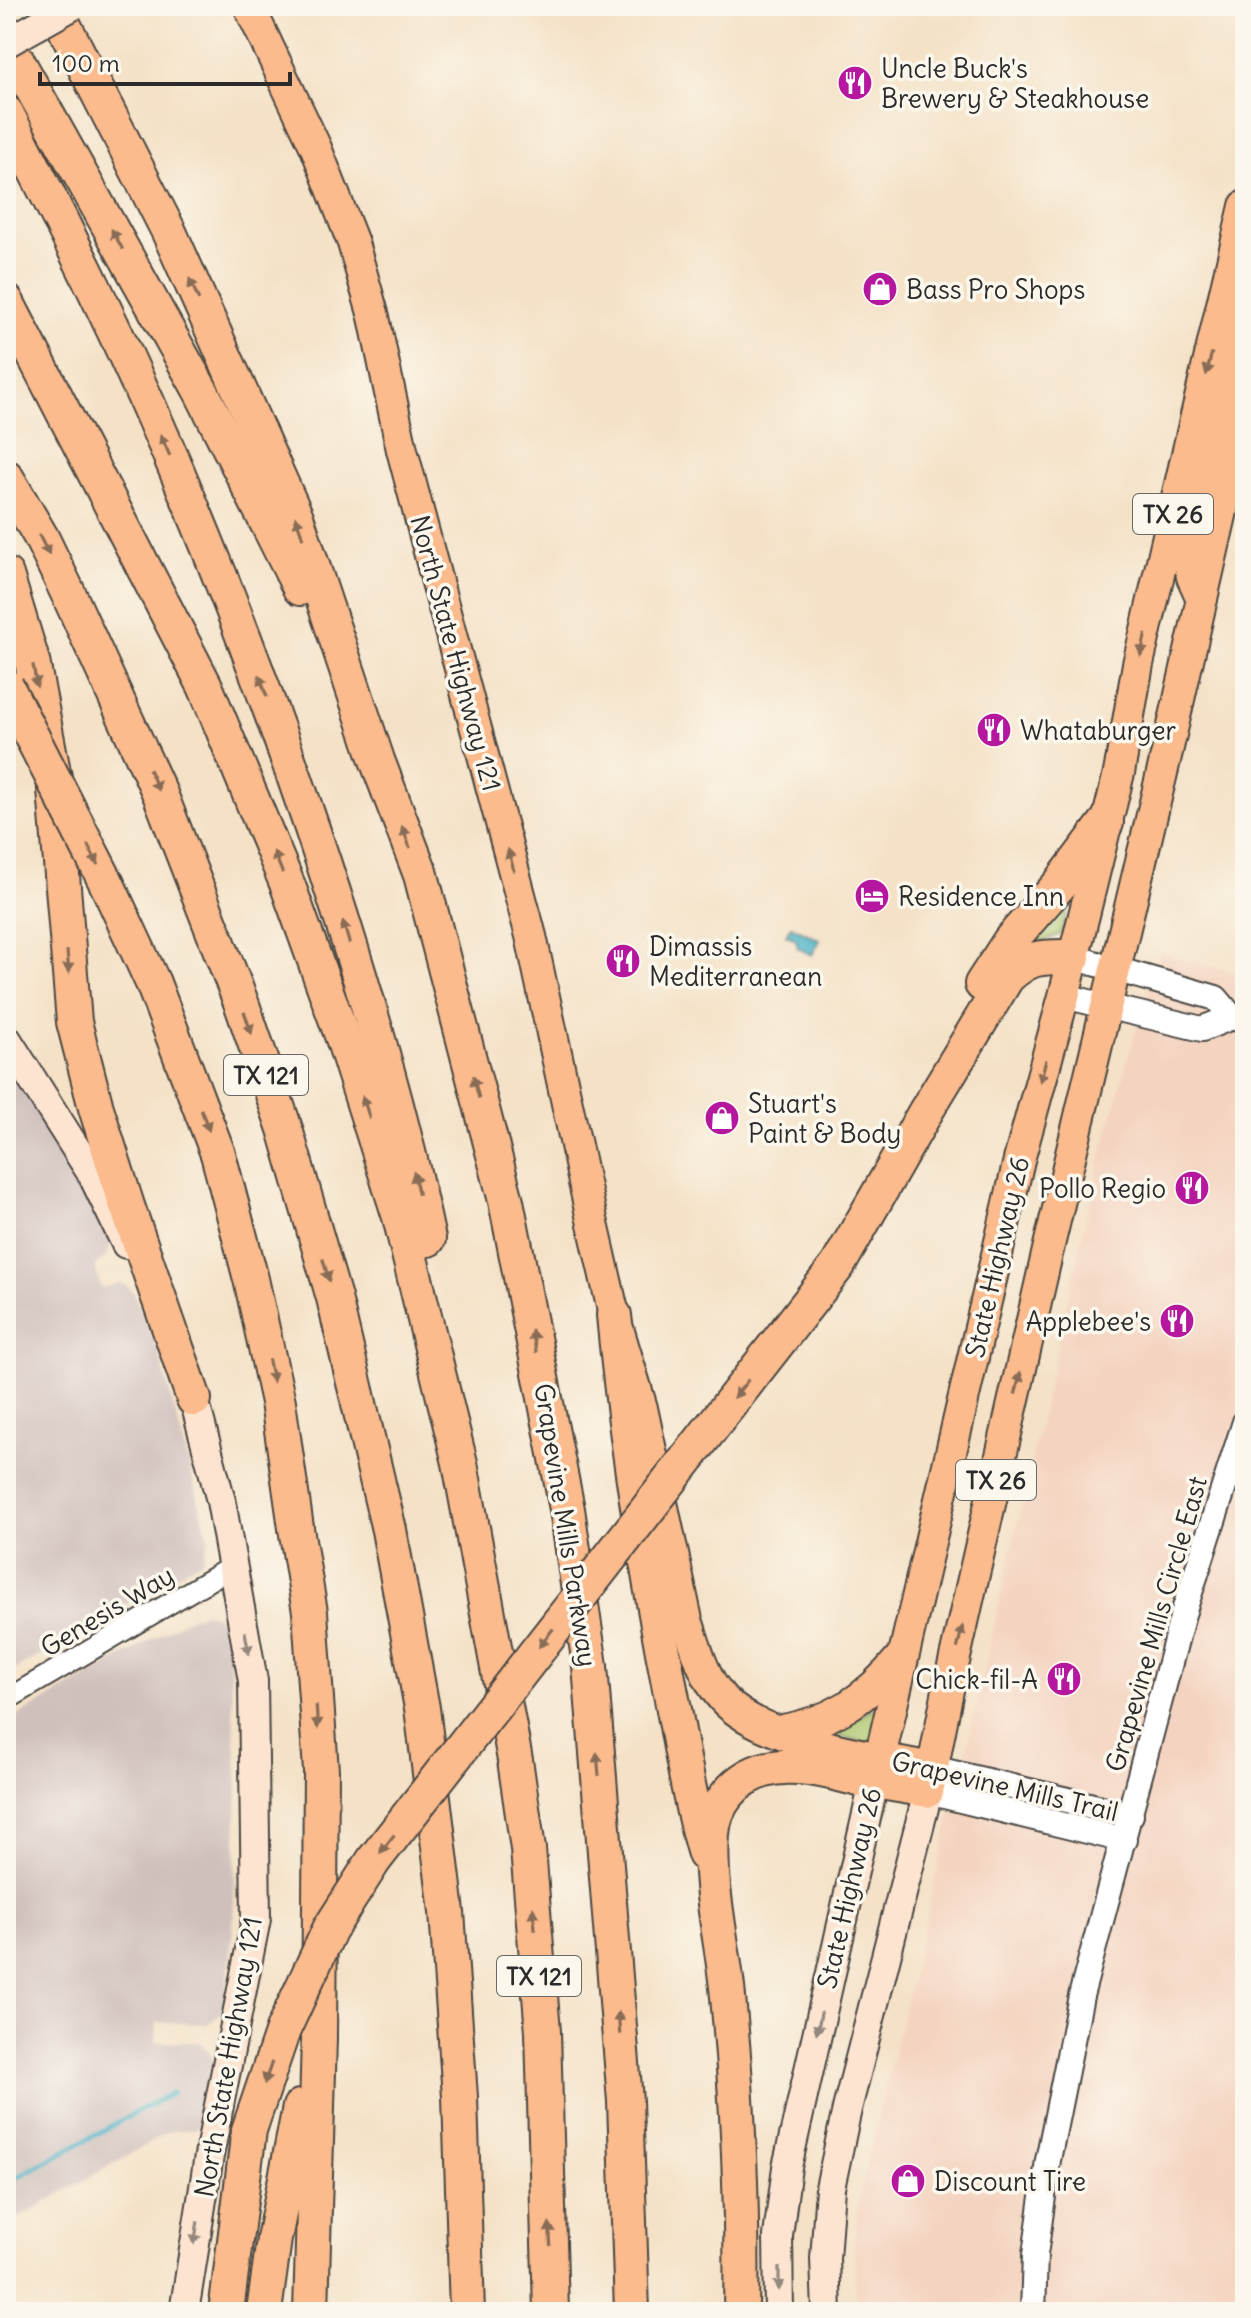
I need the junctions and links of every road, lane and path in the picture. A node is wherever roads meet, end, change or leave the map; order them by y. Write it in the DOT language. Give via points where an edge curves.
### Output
graph roads {
  1 [pos="54,6"];
  2 [pos="72,6"];
  3 [pos="249,6"];
  4 [pos="260,6"];
  5 [pos="6,42"];
  6 [pos="269,44"];
  7 [pos="6,113"];
  8 [pos="1245,206"];
  9 [pos="1227,290"];
  10 [pos="6,301"];
  11 [pos="1245,410"];
  12 [pos="6,477"];
  13 [pos="6,575"];
  14 [pos="1202,599"];
  15 [pos="1152,607"];
  16 [pos="6,686"];
  17 [pos="377,760"];
  18 [pos="1161,778"];
  19 [pos="1106,823"];
  20 [pos="1073,957"];
  21 [pos="1116,970"];
  22 [pos="1064,996"];
  23 [pos="1107,1007"];
  24 [pos="1239,1019"];
  25 [pos="6,1038"];
  26 [pos="926,1111"];
  27 [pos="614,1315"];
  28 [pos="446,1398"];
  29 [pos="194,1399"];
  30 [pos="1245,1422"];
  31 [pos="233,1566"];
  32 [pos="904,1652"];
  33 [pos="6,1700"];
  34 [pos="772,1732"];
  35 [pos="876,1770"];
  36 [pos="930,1780"];
  37 [pos="1131,1815"];
  38 [pos="1124,1840"];
  39 [pos="713,1881"];
  40 [pos="319,2012"];
  41 [pos="184,2312"];
  42 [pos="226,2312"];
  43 [pos="264,2312"];
  44 [pos="311,2312"];
  45 [pos="467,2312"];
  46 [pos="551,2312"];
  47 [pos="632,2312"];
  48 [pos="741,2312"];
  49 [pos="779,2312"];
  50 [pos="827,2312"];
  51 [pos="1033,2312"];
  17 -- 1 [label="highway, one-way" via="296,517 169,232"];
  2 -- 5 [label="main road, bridge"];
  3 -- 6 [label="main road, North State Highway 121"];
  4 -- 6 [label="main road"];
  17 -- 5 [label="highway, one-way" via="288,561 202,393"];
  27 -- 6 [label="main road, North State Highway 121, one-way" via="531,936 402,450 374,317 353,243"];
  28 -- 7 [label="highway, one-way" via="442,1304 411,1161 340,909 263,686 173,463 94,287"];
  8 -- 9 [label="main road, State Highway 26 / TX 26"];
  9 -- 14 [label="main road" via="1237,360 1188,558"];
  9 -- 15 [label="main road, State Highway 26 / TX 26, one-way"];
  28 -- 10 [label="highway, TX 121, one-way" via="396,1202 288,886 205,686"];
  11 -- 14 [label="main road, State Highway 26 / TX 26"];
  12 -- 45 [label="highway, TX 121, one-way" via="47,548 160,794 285,1129 334,1298 389,1530 422,1708 448,1928"];
  13 -- 29 [label="highway, one-way" via="32,661 54,777 74,1022 118,1178"];
  14 -- 18 [label="main road, State Highway 26 / TX 26"];
  15 -- 18 [label="main road" via="1176,625 1157,727"];
  15 -- 19 [label="main road, State Highway 26 / TX 26, one-way"];
  16 -- 40 [label="highway, one-way, bridge" via="153,983 218,1154 251,1279 278,1402 310,1612 321,1771"];
  47 -- 17 [label="highway, Grapevine Mills Parkway, one-way" via="625,2101 608,1871 590,1666 567,1509 506,1201 421,875"];
  18 -- 21 [label="main road, State Highway 26 / TX 26"];
  19 -- 20 [label="main road, State Highway 26 / TX 26"];
  19 -- 26 [label="highway" via="994,962"];
  20 -- 21 [label="street"];
  20 -- 22 [label="main road, State Highway 26 / TX 26"];
  20 -- 26 [label="highway" via="1035,957 1007,977"];
  21 -- 23 [label="main road, State Highway 26 / TX 26"];
  21 -- 24 [label="street" via="1216,998"];
  22 -- 23 [label="street"];
  22 -- 32 [label="main road, State Highway 26 / TX 26, one-way" via="1019,1160"];
  23 -- 24 [label="street" via="1202,1029"];
  36 -- 23 [label="main road, State Highway 26 / TX 26, one-way"];
  25 -- 29 [label="main road, North State Highway 121" via="92,1174"];
  26 -- 42 [label="highway, one-way, bridge" via="838,1265 345,1904 283,2030 249,2130"];
  27 -- 34 [label="main road, North State Highway 121" via="642,1408 697,1651 723,1699"];
  27 -- 39 [label="highway" via="634,1495"];
  46 -- 28 [label="highway, TX 121, one-way" via="543,2032 528,1849"];
  29 -- 31 [label="main road, North State Highway 121"];
  30 -- 37 [label="street, Grapevine Mills Circle East" via="1183,1614"];
  31 -- 33 [label="street, Genesis Way"];
  31 -- 41 [label="main road, North State Highway 121, one-way" via="253,1681 256,1919"];
  32 -- 34 [label="main road" via="880,1683 844,1709 802,1727"];
  32 -- 35 [label="main road, State Highway 26 / TX 26"];
  34 -- 35 [label="main road, Grapevine Mills Trail"];
  35 -- 36 [label="main road, Grapevine Mills Trail"];
  35 -- 39 [label="highway" via="795,1766 753,1774 728,1794 714,1820"];
  35 -- 49 [label="main road, State Highway 26 / TX 26, one-way" via="787,2167 778,2236"];
  36 -- 37 [label="street, Grapevine Mills Trail"];
  36 -- 38 [label="street, Grapevine Mills Trail"];
  36 -- 50 [label="main road, State Highway 26 / TX 26" via="830,2188"];
  37 -- 38 [label="street, Grapevine Mills Circle East"];
  38 -- 51 [label="street, Grapevine Mills Circle East" via="1081,1996 1048,2160"];
  39 -- 48 [label="highway" via="738,2094"];
  40 -- 43 [label="highway"];
  40 -- 44 [label="highway"];
}
